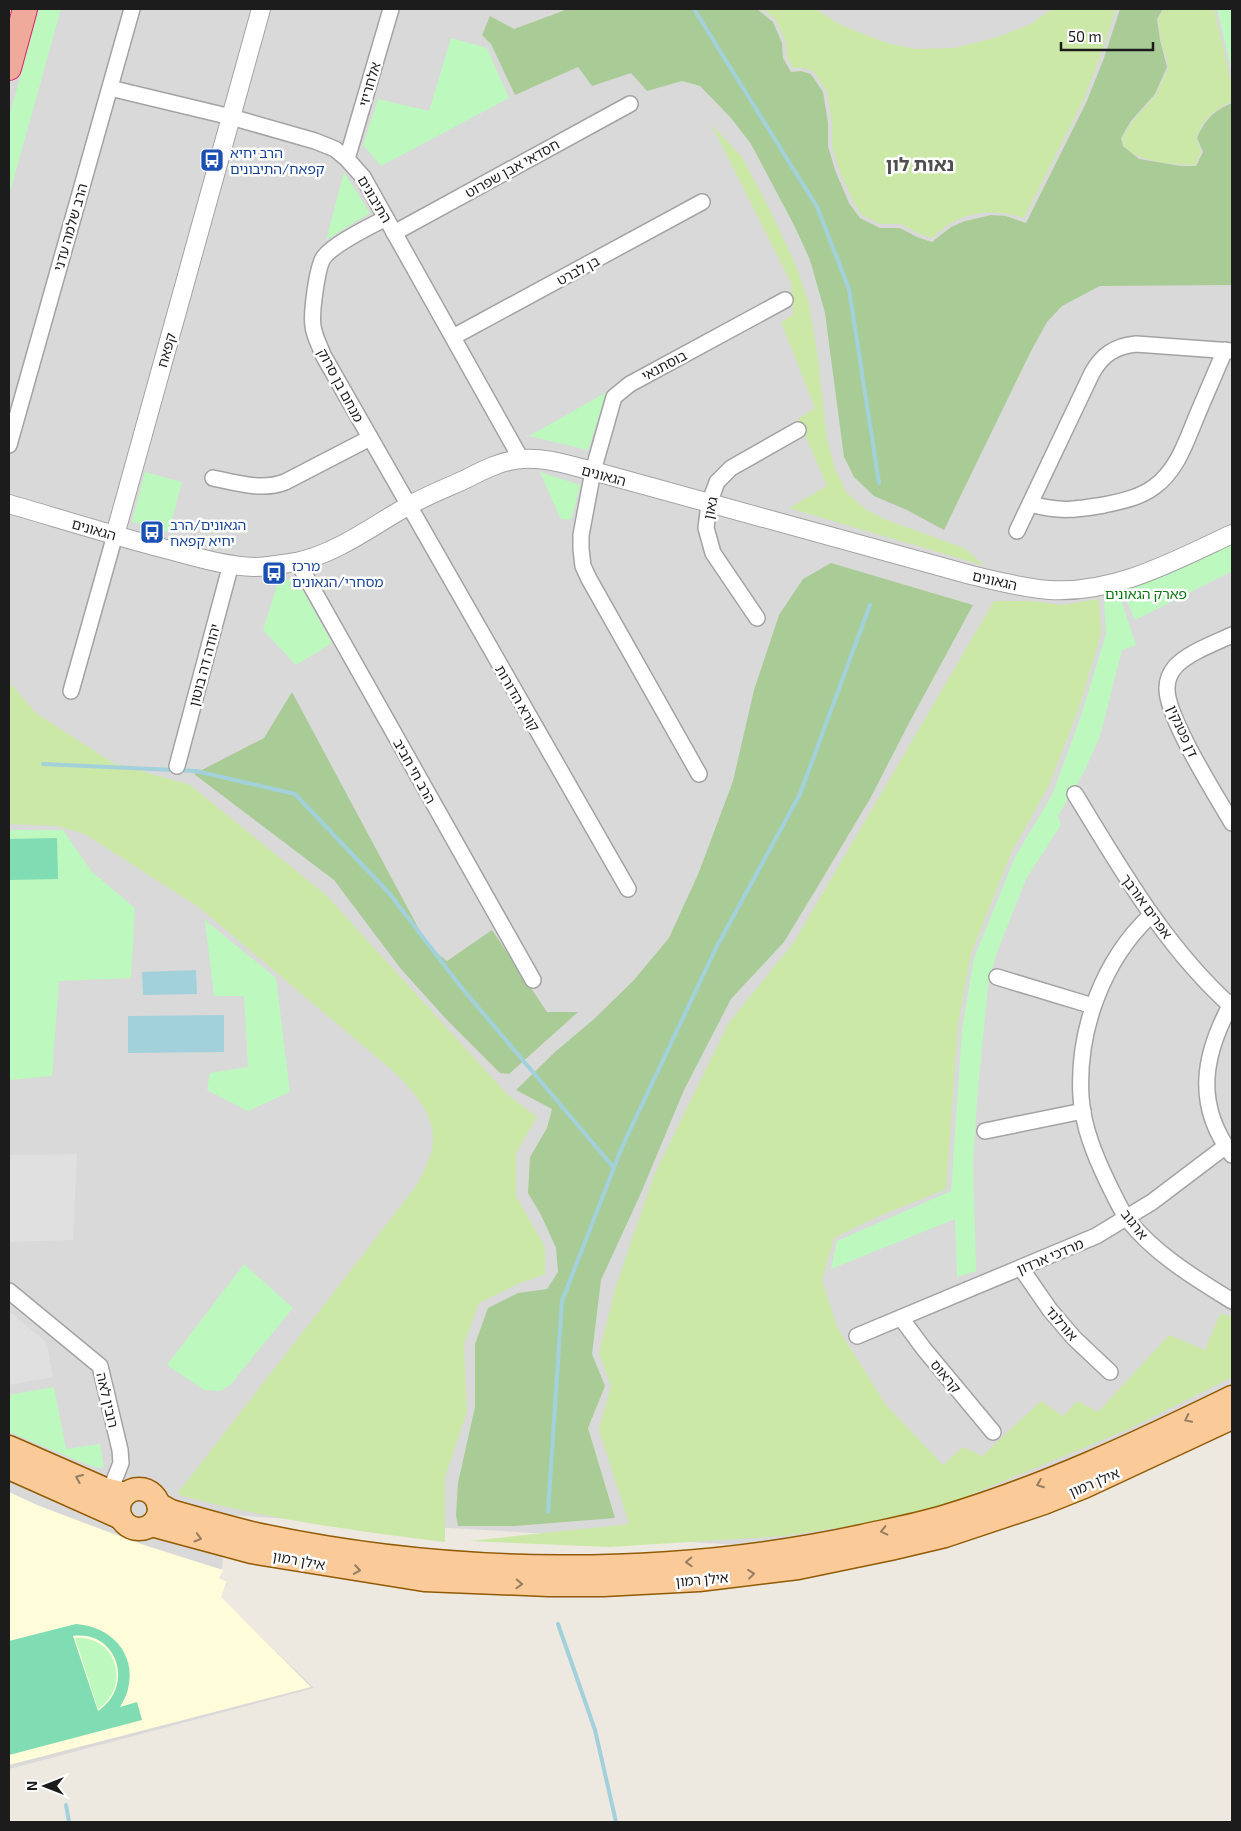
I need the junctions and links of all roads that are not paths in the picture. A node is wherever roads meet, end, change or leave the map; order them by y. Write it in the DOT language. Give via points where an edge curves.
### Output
graph roads {
  1 [pos="25,9"];
  2 [pos="132,9"];
  3 [pos="261,9"];
  4 [pos="391,9"];
  5 [pos="9,68"];
  6 [pos="110,88"];
  7 [pos="630,104"];
  8 [pos="231,117"];
  9 [pos="347,159"];
  10 [pos="702,202"];
  11 [pos="386,218"];
  12 [pos="394,233"];
  13 [pos="785,300"];
  14 [pos="453,338"];
  15 [pos="1229,351"];
  16 [pos="798,430"];
  17 [pos="370,438"];
  18 [pos="9,445"];
  19 [pos="521,459"];
  20 [pos="594,471"];
  21 [pos="213,478"];
  22 [pos="9,504"];
  23 [pos="709,504"];
  24 [pos="1030,504"];
  25 [pos="409,506"];
  26 [pos="1017,530"];
  27 [pos="1232,532"];
  28 [pos="115,536"];
  29 [pos="297,561"];
  30 [pos="231,564"];
  31 [pos="756,618"];
  32 [pos="1232,635"];
  33 [pos="71,691"];
  34 [pos="177,766"];
  35 [pos="698,774"];
  36 [pos="1075,794"];
  37 [pos="1232,823"];
  38 [pos="628,890"];
  39 [pos="1151,914"];
  40 [pos="997,976"];
  41 [pos="533,980"];
  42 [pos="1232,1005"];
  43 [pos="1093,1006"];
  44 [pos="1083,1111"];
  45 [pos="985,1131"];
  46 [pos="1229,1150"];
  47 [pos="1127,1218"];
  48 [pos="1021,1268"];
  49 [pos="9,1291"];
  50 [pos="1232,1301"];
  51 [pos="901,1318"];
  52 [pos="857,1336"];
  53 [pos="1110,1372"];
  54 [pos="1232,1397"];
  55 [pos="1232,1418"];
  56 [pos="993,1432"];
  57 [pos="9,1447"];
  58 [pos="9,1468"];
  59 [pos="117,1492"];
  60 [pos="154,1514"];
  61 [pos="121,1518"];
  1 -- 5 [label="highway"];
  2 -- 6 [label="street, הרב שלמה עדני"];
  3 -- 8 [label="street, קפאח"];
  4 -- 9 [label="street, אלחריזי"];
  6 -- 8 [label="street, התיבונים"];
  6 -- 18 [label="street, הרב שלמה עדני"];
  7 -- 12 [label="street, חסדאי אבן שפרוט"];
  8 -- 9 [label="street, התיבונים" via="315,141 335,149"];
  8 -- 28 [label="street, קפאח"];
  9 -- 11 [label="street, התיבונים" via="363,177"];
  10 -- 14 [label="street, בן לברט"];
  11 -- 12 [label="street, התיבונים"];
  11 -- 17 [label="street, מנחם בן סרוק" via="331,250 322,259 313,307 313,326 323,355"];
  12 -- 14 [label="street, התיבונים"];
  13 -- 20 [label="street, בוסתנאי" via="619,391 614,397"];
  14 -- 19 [label="street, התיבונים"];
  15 -- 24 [label="street" via="1178,460 1154,487 1122,501 1076,510 1053,510"];
  15 -- 24 [label="street" via="1136,344 1122,346 1106,354 1092,373"];
  16 -- 23 [label="street, גאון" via="731,468 717,482"];
  17 -- 21 [label="street, מנחם בן סרוק" via="275,486"];
  17 -- 25 [label="street, מנחם בן סרוק"];
  19 -- 20 [label="street, הגאונים"];
  19 -- 25 [label="street, הגאונים" via="480,472"];
  20 -- 23 [label="street, הגאונים"];
  20 -- 35 [label="street" via="580,535 583,566"];
  22 -- 28 [label="street, הגאונים"];
  23 -- 27 [label="street, הגאונים" via="971,575 1049,590 1098,587 1118,582 1146,573"];
  23 -- 31 [label="street, גאון" via="706,528 712,553"];
  24 -- 26 [label="street"];
  25 -- 29 [label="street, הגאונים" via="315,557"];
  25 -- 38 [label="street, קורא הדורות"];
  28 -- 30 [label="street, הגאונים"];
  28 -- 33 [label="street, קפאח"];
  29 -- 30 [label="street, הגאונים" via="255,567"];
  29 -- 41 [label="street, הרב חי חביב"];
  30 -- 34 [label="street, יהודה דה בוטון"];
  32 -- 37 [label="street, דן פטנקין" via="1175,667 1167,688 1176,721"];
  36 -- 39 [label="street, אפרים אורבך"];
  39 -- 42 [label="street, אפרים אורבך" via="1188,960"];
  39 -- 43 [label="street, ארגוב" via="1113,962"];
  40 -- 43 [label="street"];
  42 -- 46 [label="street" via="1214,1038 1207,1078 1212,1119"];
  43 -- 44 [label="street, ארגוב" via="1081,1068"];
  44 -- 45 [label="street"];
  44 -- 47 [label="street, ארגוב" via="1099,1165"];
  46 -- 47 [label="street, מרדכי ארדון"];
  47 -- 48 [label="street, מרדכי ארדון" via="1096,1236"];
  47 -- 50 [label="street, ארגוב" via="1164,1256"];
  48 -- 51 [label="street, מרדכי ארדון"];
  48 -- 53 [label="street, אורלנד" via="1050,1310"];
  49 -- 59 [label="street, רובין לאה" via="100,1366 120,1450"];
  51 -- 52 [label="street, מרדכי ארדון"];
  51 -- 56 [label="street, קראוס"];
  54 -- 60 [label="main road, אילן רמון, one-way" via="1069,1472 940,1518 805,1547 698,1561 550,1566 420,1558 255,1534 171,1511"];
  60 -- 55 [label="main road, אילן רמון, one-way" via="251,1552 424,1580 549,1585 699,1580 817,1564 945,1536 1084,1487"];
  59 -- 57 [label="main road, one-way"];
  58 -- 61 [label="main road"];
  59 -- 60 [label="main road" via="138,1489 150,1493"];
  59 -- 61 [label="main road"];
  60 -- 61 [label="main road" via="140,1529 134,1529"];
}
